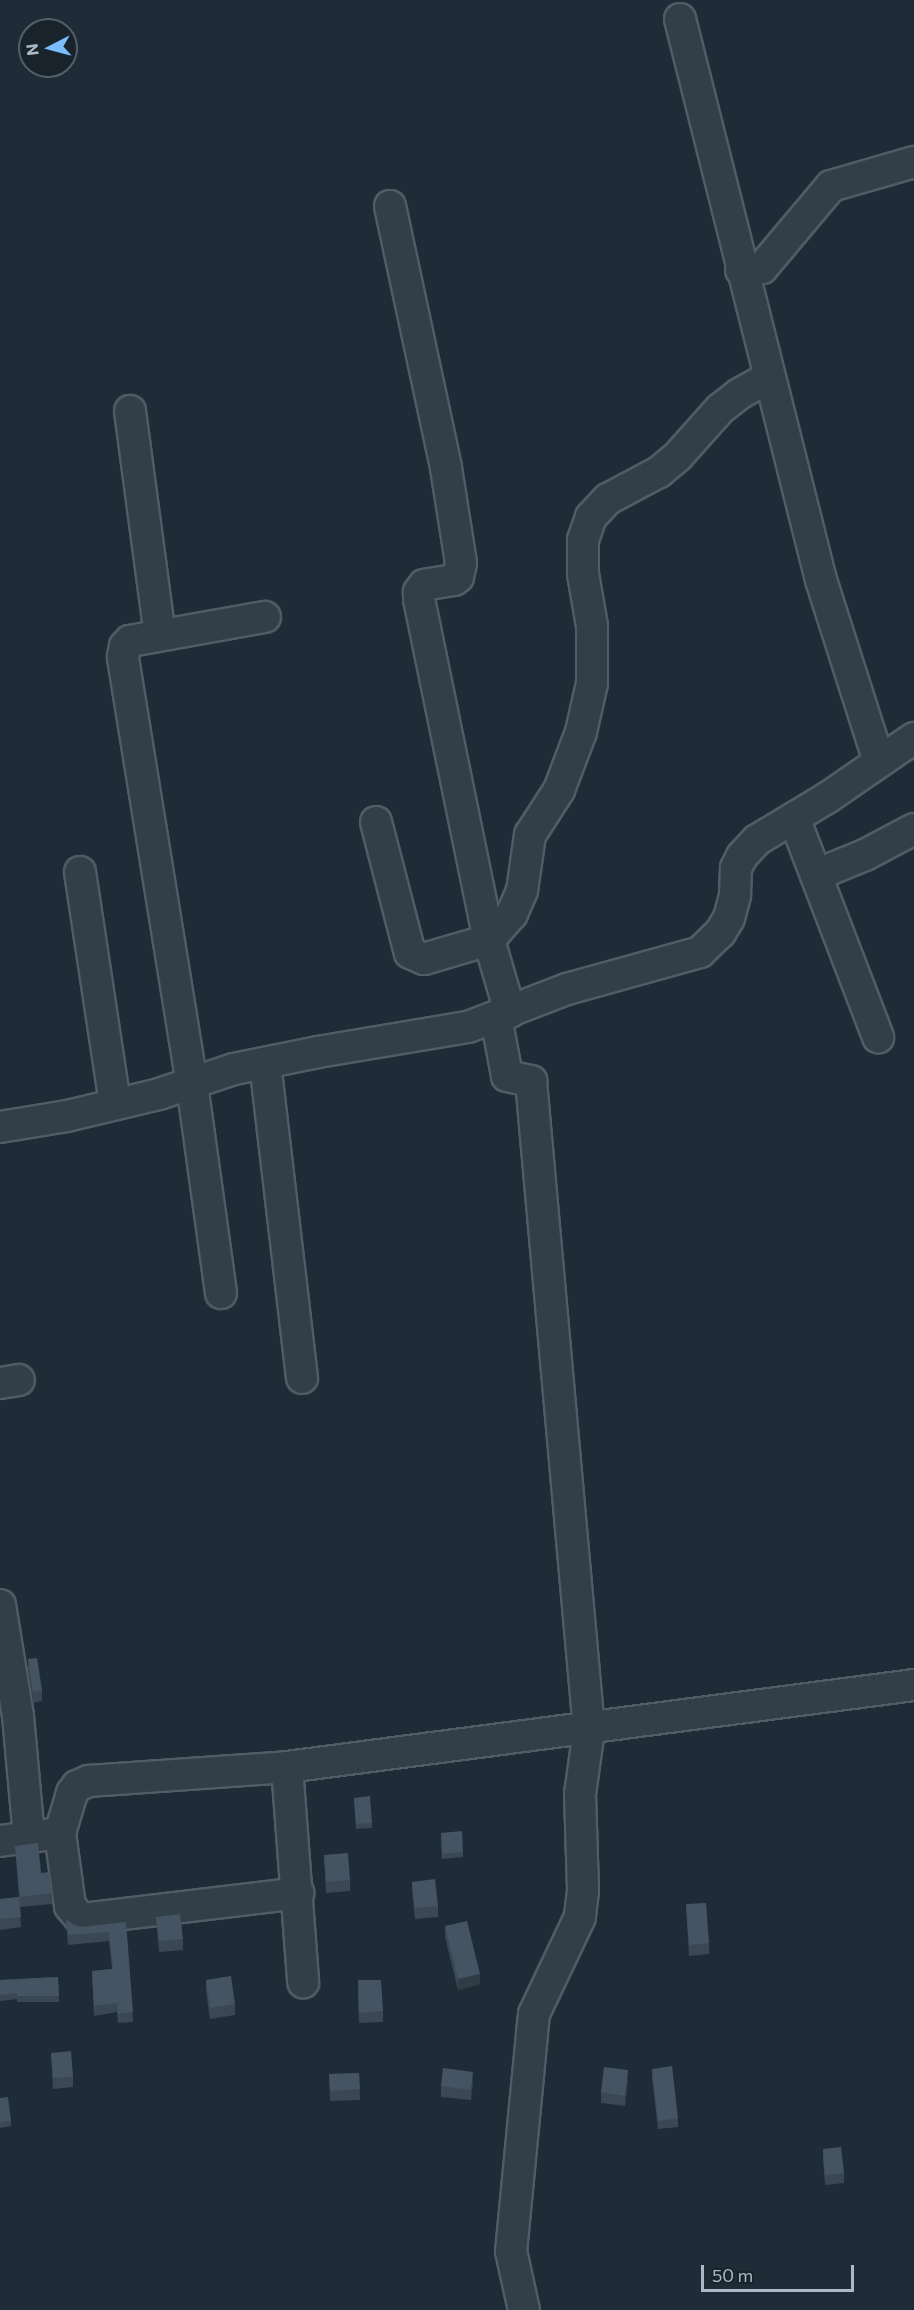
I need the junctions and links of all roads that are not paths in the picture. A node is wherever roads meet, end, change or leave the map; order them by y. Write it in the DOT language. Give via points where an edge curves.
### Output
graph roads {
  1 [pos="680,19"];
  2 [pos="914,162"];
  3 [pos="390,206"];
  4 [pos="741,270"];
  5 [pos="768,378"];
  6 [pos="130,411"];
  7 [pos="265,617"];
  8 [pos="160,635"];
  9 [pos="914,738"];
  10 [pos="879,762"];
  11 [pos="794,818"];
  12 [pos="376,822"];
  13 [pos="914,829"];
  14 [pos="80,872"];
  15 [pos="816,875"];
  16 [pos="489,940"];
  17 [pos="503,1014"];
  18 [pos="878,1037"];
  19 [pos="265,1063"];
  20 [pos="192,1084"];
  21 [pos="116,1103"];
  22 [pos="0,1126"];
  23 [pos="221,1293"];
  24 [pos="302,1378"];
  25 [pos="0,1605"];
  26 [pos="914,1685"];
  27 [pos="589,1730"];
  28 [pos="287,1767"];
  29 [pos="60,1833"];
  30 [pos="14,1839"];
  31 [pos="298,1893"];
  32 [pos="303,1982"];
  33 [pos="524,2310"];
  1 -- 4 [label="street"];
  2 -- 4 [label="street" via="831,186 762,268"];
  3 -- 16 [label="street" via="446,468 461,563 458,577 424,585 419,598"];
  4 -- 5 [label="street"];
  5 -- 10 [label="street" via="820,580"];
  5 -- 16 [label="street" via="720,409 659,472 608,499 591,517 583,540 583,574 592,626 592,683 559,790 530,835 522,891 512,914"];
  6 -- 8 [label="street"];
  7 -- 8 [label="street"];
  8 -- 20 [label="street" via="130,641 123,657"];
  9 -- 10 [label="street"];
  10 -- 11 [label="street"];
  11 -- 15 [label="street"];
  11 -- 17 [label="street" via="757,840 742,856 736,868 729,918 710,946 663,964 567,989"];
  12 -- 16 [label="street" via="410,953 424,958"];
  13 -- 15 [label="street"];
  14 -- 21 [label="street"];
  15 -- 18 [label="street"];
  16 -- 17 [label="street"];
  17 -- 19 [label="street" via="468,1027"];
  17 -- 27 [label="street" via="507,1077 531,1081"];
  19 -- 20 [label="street"];
  19 -- 24 [label="street"];
  20 -- 21 [label="street"];
  20 -- 23 [label="street"];
  21 -- 22 [label="street" via="67,1116"];
  25 -- 30 [label="street" via="18,1716"];
  26 -- 27 [label="street"];
  27 -- 28 [label="street"];
  27 -- 33 [label="street" via="580,1794 580,1917 534,2014 511,2251"];
  28 -- 29 [label="street" via="89,1781 72,1793"];
  28 -- 31 [label="street"];
  29 -- 30 [label="street"];
  29 -- 31 [label="street" via="70,1906 81,1919"];
  31 -- 32 [label="street"];
}
